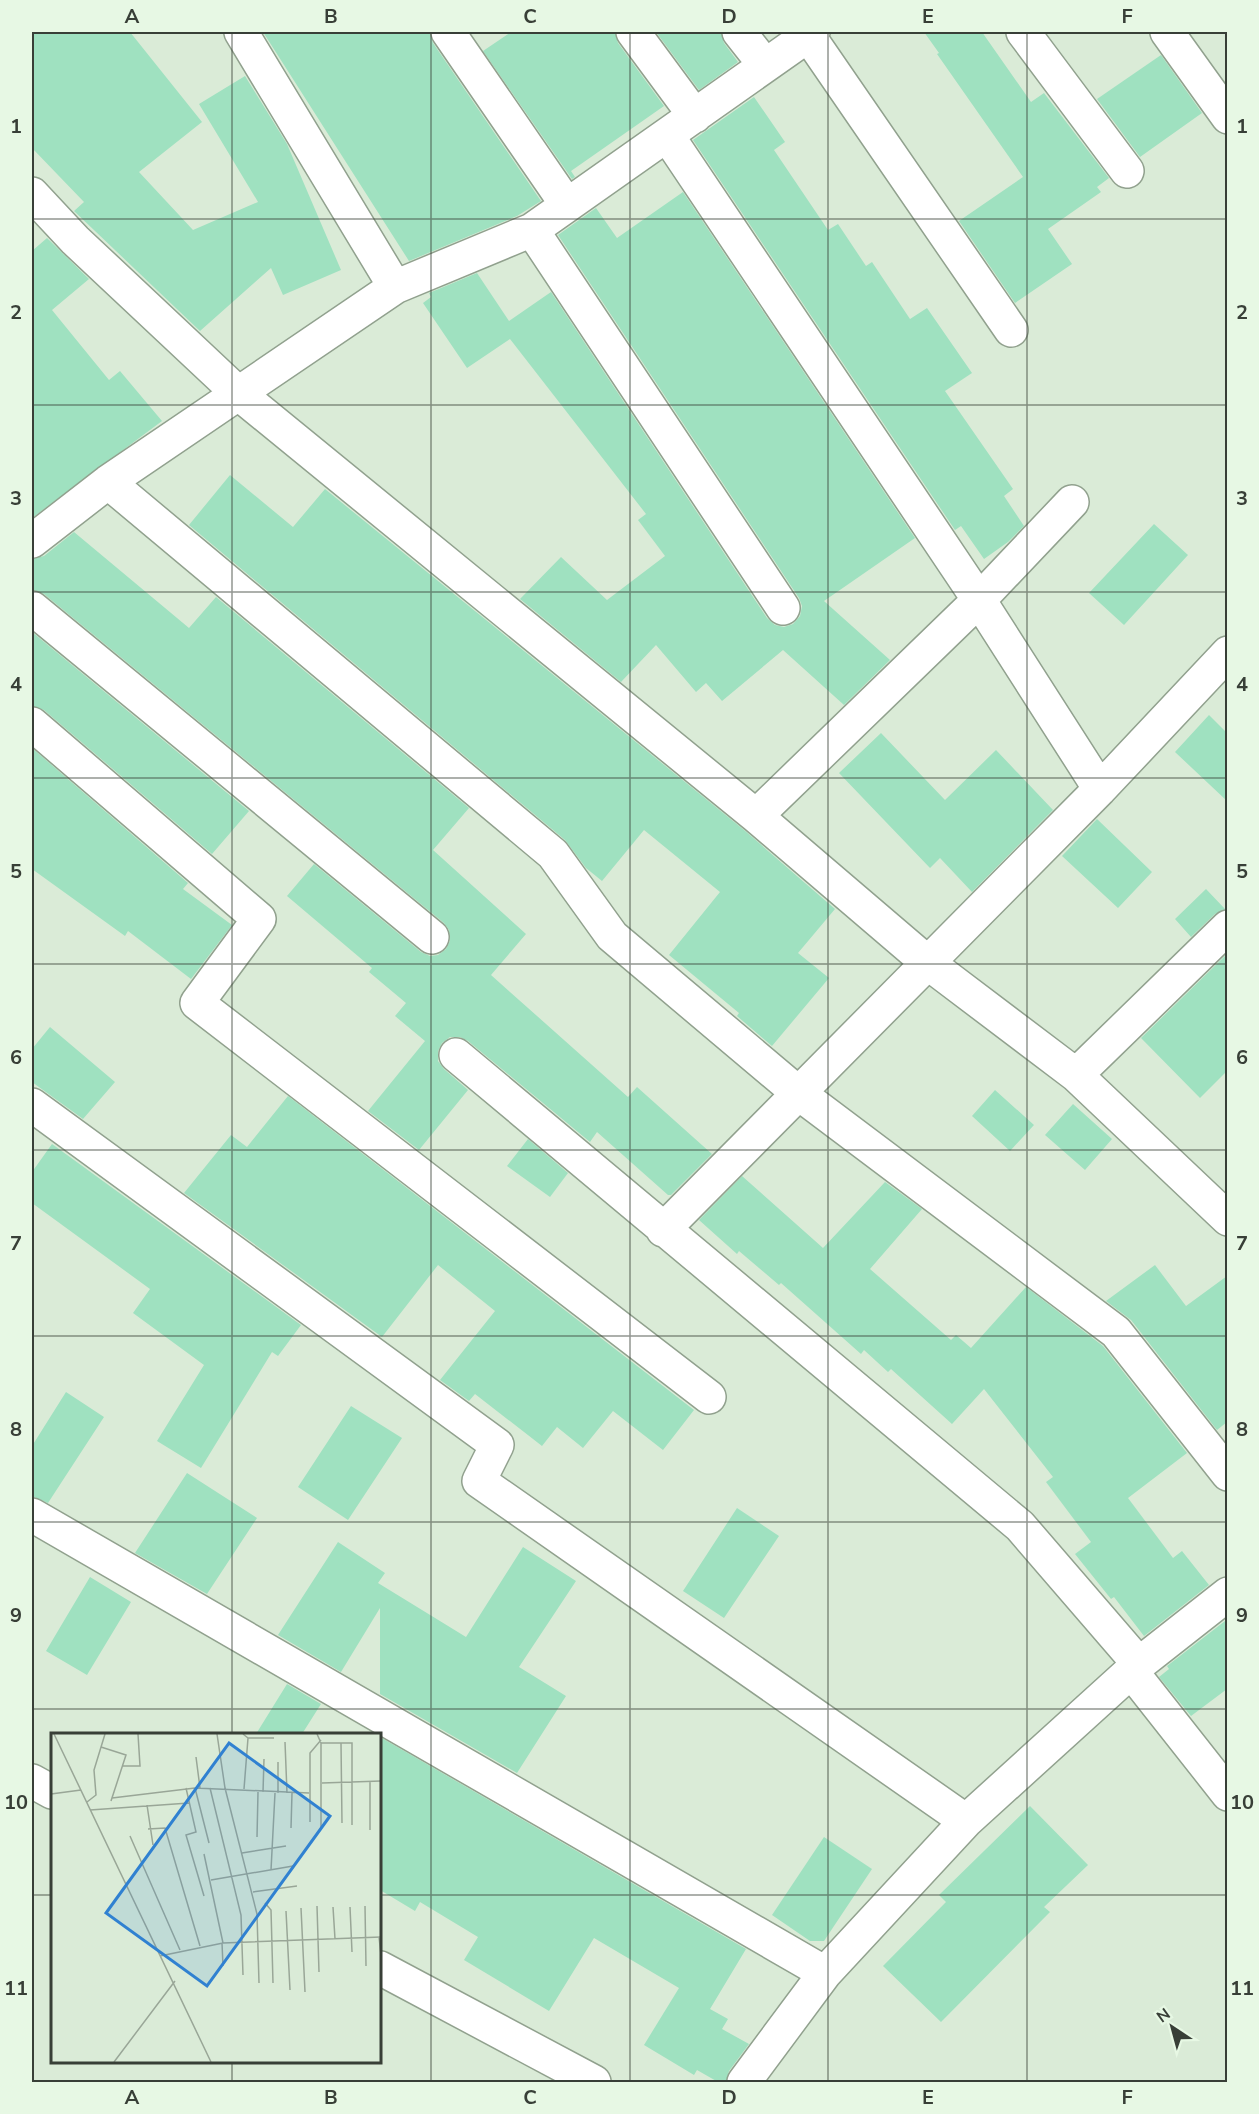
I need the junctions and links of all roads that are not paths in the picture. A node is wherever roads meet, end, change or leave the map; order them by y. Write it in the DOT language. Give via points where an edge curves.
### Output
graph roads {
  1 [pos="241,32"];
  2 [pos="448,32"];
  3 [pos="633,32"];
  4 [pos="739,32"];
  5 [pos="1023,32"];
  6 [pos="1167,32"];
  7 [pos="811,33"];
  8 [pos="765,65"];
  9 [pos="695,116"];
  10 [pos="1227,117"];
  11 [pos="667,135"];
  12 [pos="1127,171"];
  13 [pos="32,194"];
  14 [pos="567,205"];
  15 [pos="532,230"];
  16 [pos="395,287"];
  17 [pos="1011,330"];
  18 [pos="238,393"];
  19 [pos="108,482"];
  20 [pos="1072,502"];
  21 [pos="32,540"];
  22 [pos="979,600"];
  23 [pos="32,608"];
  24 [pos="783,608"];
  25 [pos="1227,653"];
  26 [pos="32,724"];
  27 [pos="1100,789"];
  28 [pos="756,816"];
  29 [pos="1227,927"];
  30 [pos="432,937"];
  31 [pos="928,963"];
  32 [pos="456,1055"];
  33 [pos="1076,1075"];
  34 [pos="797,1092"];
  35 [pos="32,1105"];
  36 [pos="1227,1219"];
  37 [pos="663,1230"];
  38 [pos="709,1396"];
  39 [pos="1227,1474"];
  40 [pos="32,1515"];
  41 [pos="1227,1594"];
  42 [pos="1135,1668"];
  43 [pos="32,1781"];
  44 [pos="51,1791"];
  45 [pos="1227,1794"];
  46 [pos="966,1821"];
  47 [pos="381,1969"];
  48 [pos="825,1973"];
  49 [pos="594,2082"];
  50 [pos="744,2082"];
  1 -- 16 [label="street"];
  2 -- 14 [label="street"];
  3 -- 9 [label="street"];
  4 -- 8 [label="street"];
  5 -- 12 [label="street"];
  6 -- 10 [label="street"];
  7 -- 8 [label="street"];
  7 -- 17 [label="street"];
  8 -- 9 [label="street"];
  9 -- 11 [label="street"];
  11 -- 14 [label="street"];
  11 -- 22 [label="street"];
  13 -- 18 [label="street" via="75,240"];
  14 -- 15 [label="street"];
  15 -- 16 [label="street"];
  15 -- 24 [label="street"];
  16 -- 18 [label="street"];
  18 -- 19 [label="street"];
  18 -- 28 [label="street"];
  19 -- 21 [label="street"];
  19 -- 34 [label="street" via="553,854 612,936"];
  20 -- 22 [label="street"];
  22 -- 27 [label="street"];
  22 -- 28 [label="street"];
  23 -- 30 [label="street"];
  25 -- 27 [label="street"];
  26 -- 38 [label="street" via="259,919 197,1003"];
  27 -- 31 [label="street"];
  28 -- 31 [label="street"];
  29 -- 33 [label="street"];
  31 -- 33 [label="street"];
  31 -- 34 [label="street"];
  32 -- 37 [label="street"];
  33 -- 36 [label="street"];
  34 -- 37 [label="street"];
  34 -- 39 [label="street" via="1116,1332"];
  35 -- 46 [label="street" via="496,1445 479,1481"];
  37 -- 42 [label="street" via="1020,1526"];
  40 -- 48 [label="street"];
  41 -- 42 [label="street"];
  42 -- 45 [label="street"];
  42 -- 46 [label="street"];
  43 -- 44 [label="street"];
  46 -- 48 [label="street"];
  47 -- 49 [label="street"];
  48 -- 50 [label="street"];
}
